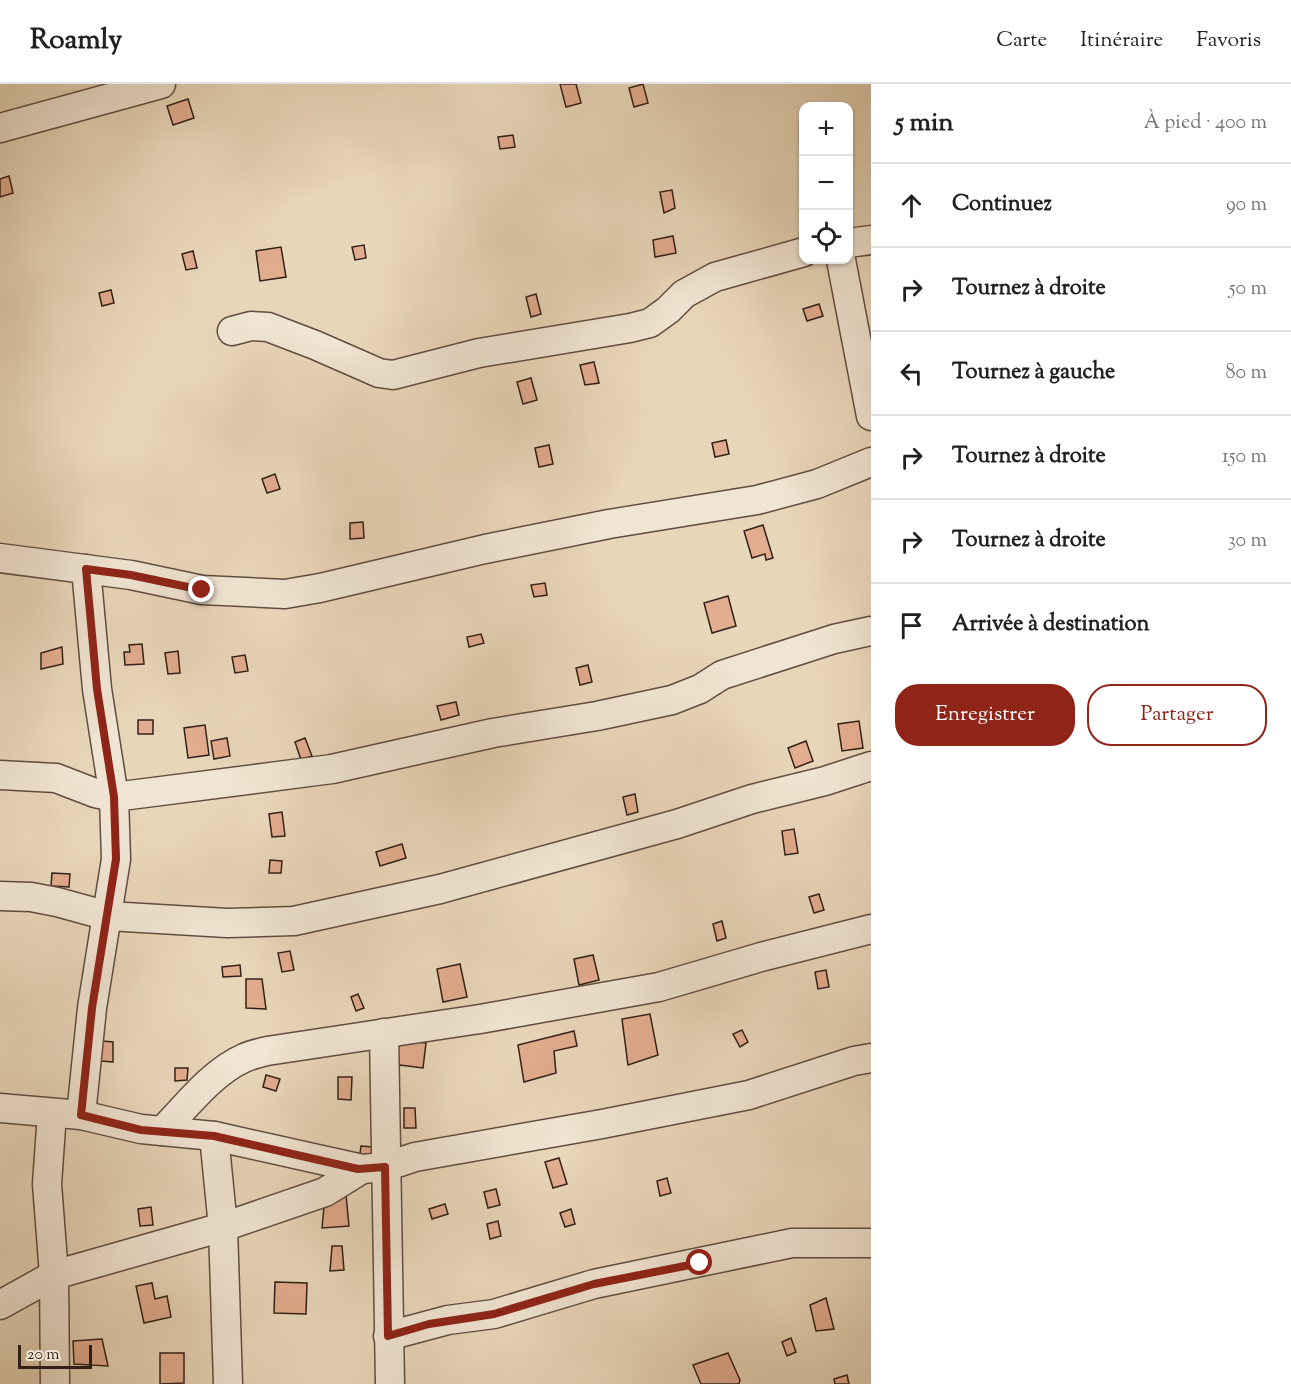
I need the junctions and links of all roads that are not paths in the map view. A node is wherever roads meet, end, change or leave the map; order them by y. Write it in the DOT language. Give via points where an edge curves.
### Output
graph roads {
  1 [pos="161,84"];
  2 [pos="0,128"];
  3 [pos="871,240"];
  4 [pos="853,242"];
  5 [pos="799,253"];
  6 [pos="842,264"];
  7 [pos="232,331"];
  8 [pos="871,416"];
  9 [pos="871,462"];
  10 [pos="0,558"];
  11 [pos="86,569"];
  12 [pos="871,631"];
  13 [pos="871,766"];
  14 [pos="0,775"];
  15 [pos="114,797"];
  16 [pos="0,896"];
  17 [pos="108,916"];
  18 [pos="871,929"];
  19 [pos="384,1033"];
  20 [pos="871,1059"];
  21 [pos="0,1108"];
  22 [pos="52,1113"];
  23 [pos="81,1115"];
  24 [pos="162,1131"];
  25 [pos="214,1136"];
  26 [pos="374,1168"];
  27 [pos="223,1227"];
  28 [pos="871,1243"];
  29 [pos="54,1275"];
  30 [pos="0,1305"];
  31 [pos="388,1336"];
  32 [pos="55,1384"];
  33 [pos="228,1384"];
  34 [pos="390,1384"];
  1 -- 2 [label="street"];
  3 -- 4 [label="street"];
  5 -- 7 [label="street" via="715,277 684,294 650,323 479,353 393,375 379,374 268,327"];
  6 -- 8 [label="street"];
  9 -- 11 [label="street" via="817,484 757,500 598,526 285,594 202,590"];
  10 -- 11 [label="street"];
  11 -- 15 [label="street" via="97,689"];
  12 -- 15 [label="street" via="722,675 672,700 332,769"];
  13 -- 17 [label="street" via="440,889 294,921 227,923"];
  14 -- 15 [label="street" via="56,778"];
  15 -- 17 [label="street" via="116,859"];
  16 -- 17 [label="street" via="32,897"];
  17 -- 23 [label="street" via="92,1008"];
  18 -- 19 [label="street" via="659,987"];
  19 -- 24 [label="street" via="244,1058 205,1086"];
  19 -- 26 [label="street"];
  20 -- 26 [label="street" via="749,1095"];
  21 -- 22 [label="street"];
  22 -- 23 [label="street"];
  22 -- 29 [label="street" via="47,1184"];
  23 -- 24 [label="street" via="141,1130"];
  24 -- 25 [label="street"];
  25 -- 26 [label="street"];
  25 -- 27 [label="street"];
  26 -- 27 [label="street" via="325,1192"];
  26 -- 31 [label="street"];
  27 -- 29 [label="street"];
  27 -- 33 [label="street"];
  28 -- 31 [label="street" via="792,1243 594,1284 494,1314 429,1324"];
  29 -- 30 [label="street"];
  29 -- 32 [label="street"];
  31 -- 34 [label="street"];
}
